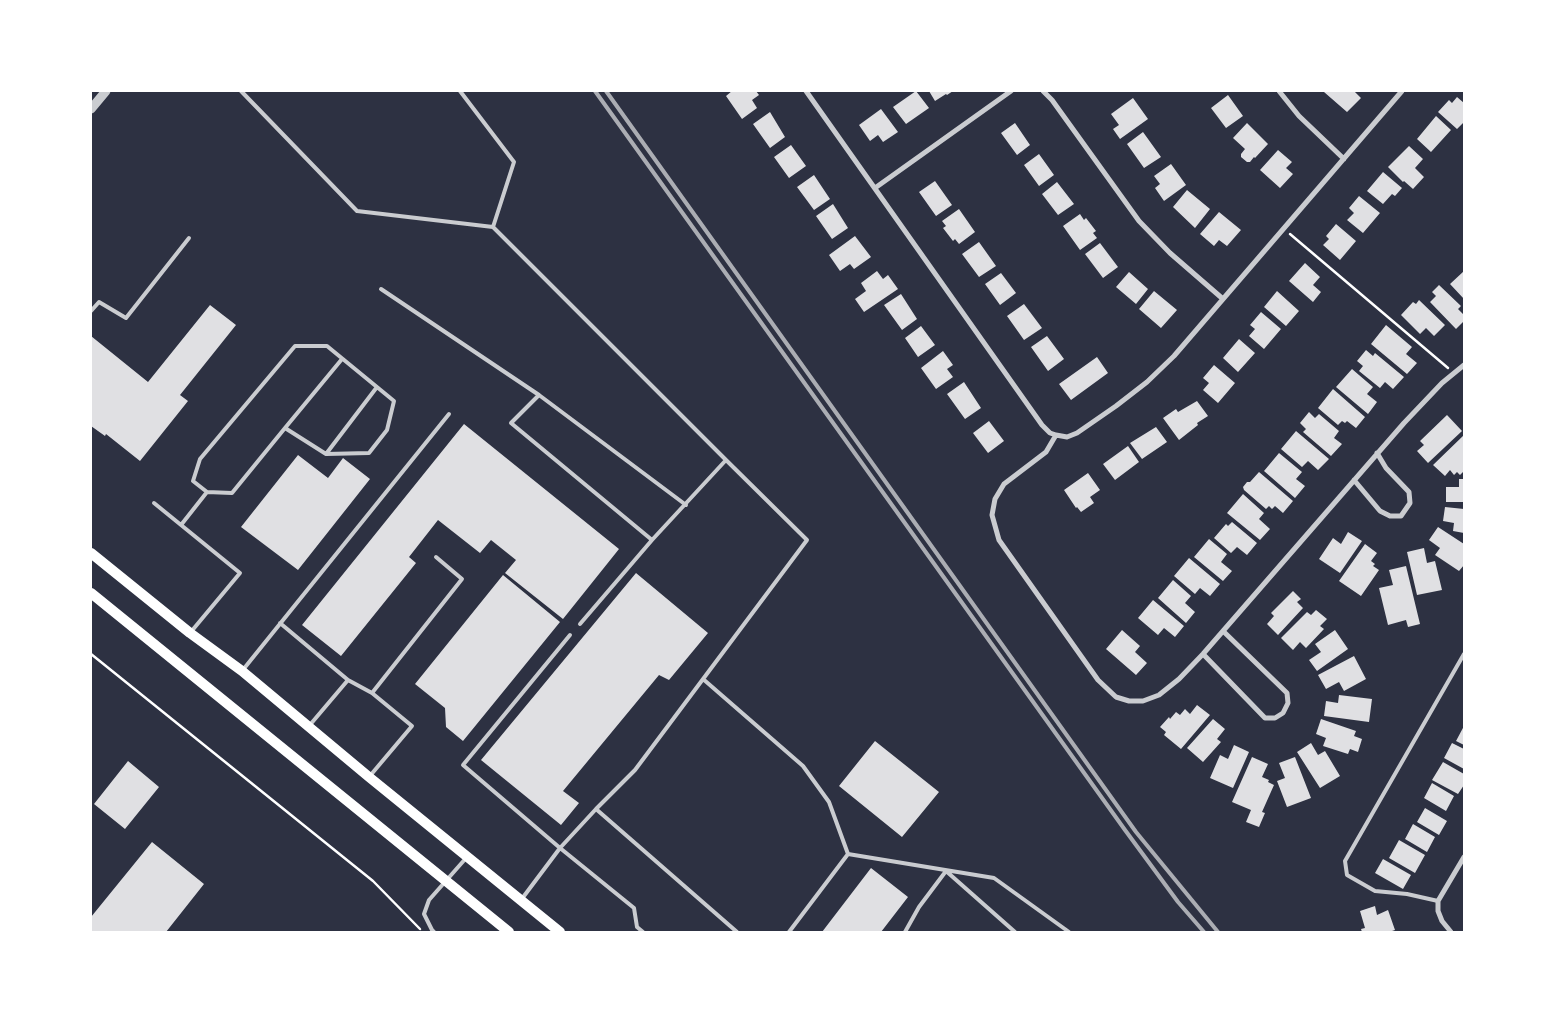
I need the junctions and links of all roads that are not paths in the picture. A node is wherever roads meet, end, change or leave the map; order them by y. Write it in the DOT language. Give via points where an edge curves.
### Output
graph roads {
  1 [pos="106,91"];
  2 [pos="241,91"];
  3 [pos="460,91"];
  4 [pos="806,91"];
  5 [pos="1011,91"];
  6 [pos="1043,91"];
  7 [pos="1279,91"];
  8 [pos="1402,91"];
  9 [pos="91,109"];
  10 [pos="1344,159"];
  11 [pos="875,188"];
  12 [pos="494,227"];
  13 [pos="189,238"];
  14 [pos="381,289"];
  15 [pos="1223,299"];
  16 [pos="91,311"];
  17 [pos="342,359"];
  18 [pos="1464,365"];
  19 [pos="378,388"];
  20 [pos="539,396"];
  21 [pos="449,414"];
  22 [pos="285,428"];
  23 [pos="1056,435"];
  24 [pos="1377,453"];
  25 [pos="326,454"];
  26 [pos="726,460"];
  27 [pos="1354,480"];
  28 [pos="207,492"];
  29 [pos="154,503"];
  30 [pos="686,505"];
  31 [pos="181,525"];
  32 [pos="652,540"];
  33 [pos="91,553"];
  34 [pos="436,556"];
  35 [pos="91,593"];
  36 [pos="280,623"];
  37 [pos="580,624"];
  38 [pos="1223,631"];
  39 [pos="190,633"];
  40 [pos="570,635"];
  41 [pos="1203,654"];
  42 [pos="1464,654"];
  43 [pos="242,670"];
  44 [pos="703,679"];
  45 [pos="348,680"];
  46 [pos="372,693"];
  47 [pos="308,726"];
  48 [pos="369,777"];
  49 [pos="596,809"];
  50 [pos="560,848"];
  51 [pos="848,854"];
  52 [pos="467,857"];
  53 [pos="1464,857"];
  54 [pos="946,871"];
  55 [pos="446,880"];
  56 [pos="521,900"];
  57 [pos="1438,901"];
  58 [pos="432,931"];
  59 [pos="509,932"];
  60 [pos="560,932"];
  61 [pos="643,932"];
  62 [pos="737,932"];
  63 [pos="789,932"];
  64 [pos="905,932"];
  65 [pos="1015,932"];
  66 [pos="1069,932"];
  67 [pos="1451,932"];
  1 -- 9 [label="street"];
  2 -- 12 [label="lane" via="357,211"];
  3 -- 12 [label="lane" via="514,162"];
  4 -- 11 [label="street"];
  5 -- 11 [label="street"];
  6 -- 15 [label="street" via="1139,221"];
  7 -- 10 [label="street" via="1299,116"];
  8 -- 10 [label="street"];
  10 -- 15 [label="street"];
  11 -- 23 [label="street" via="1042,425"];
  12 -- 26 [label="lane"];
  13 -- 16 [label="lane" via="126,318 99,302"];
  14 -- 20 [label="lane"];
  15 -- 23 [label="street" via="1147,382 1077,433 1067,437"];
  17 -- 19 [label="lane"];
  17 -- 22 [label="lane"];
  17 -- 28 [label="lane" via="327,346 295,346 200,459 193,481"];
  18 -- 24 [label="street"];
  19 -- 25 [label="lane"];
  19 -- 25 [label="lane" via="394,401 387,430 369,453"];
  20 -- 30 [label="lane"];
  20 -- 32 [label="lane" via="511,424"];
  21 -- 36 [label="lane"];
  22 -- 25 [label="lane"];
  22 -- 28 [label="lane" via="232,494"];
  23 -- 41 [label="street" via="1046,452 1004,484 995,499 992,515 999,540 1098,680 1116,698 1143,702 1159,695"];
  24 -- 27 [label="street"];
  24 -- 27 [label="street" via="1386,468 1409,492 1410,503 1401,516 1390,516 1380,511"];
  26 -- 30 [label="lane"];
  26 -- 44 [label="lane" via="807,540"];
  27 -- 38 [label="street"];
  28 -- 31 [label="lane"];
  29 -- 31 [label="lane"];
  30 -- 32 [label="lane"];
  31 -- 39 [label="lane" via="240,573"];
  32 -- 37 [label="lane"];
  33 -- 39 [label="main road"];
  34 -- 46 [label="lane" via="462,579"];
  35 -- 55 [label="main road"];
  36 -- 43 [label="lane"];
  36 -- 45 [label="lane"];
  38 -- 41 [label="street"];
  38 -- 41 [label="street" via="1287,693 1288,703 1283,713 1275,718 1265,718"];
  39 -- 43 [label="main road"];
  40 -- 50 [label="lane" via="463,765"];
  42 -- 57 [label="lane" via="1345,861 1347,875 1375,891"];
  43 -- 47 [label="main road"];
  44 -- 49 [label="lane" via="635,770"];
  44 -- 51 [label="lane" via="803,766 829,802"];
  45 -- 46 [label="lane"];
  45 -- 47 [label="lane"];
  46 -- 48 [label="lane" via="412,726"];
  47 -- 48 [label="main road"];
  48 -- 52 [label="main road"];
  49 -- 50 [label="lane"];
  49 -- 62 [label="lane"];
  50 -- 56 [label="lane"];
  50 -- 61 [label="lane" via="634,908 637,927"];
  51 -- 54 [label="lane"];
  51 -- 63 [label="lane"];
  52 -- 55 [label="lane"];
  52 -- 56 [label="main road"];
  53 -- 57 [label="street"];
  54 -- 64 [label="lane"];
  54 -- 65 [label="lane"];
  54 -- 66 [label="lane" via="994,878"];
  55 -- 58 [label="lane" via="429,900 424,914"];
  55 -- 59 [label="main road"];
  56 -- 60 [label="main road"];
  57 -- 67 [label="street" via="1442,921"];
}
